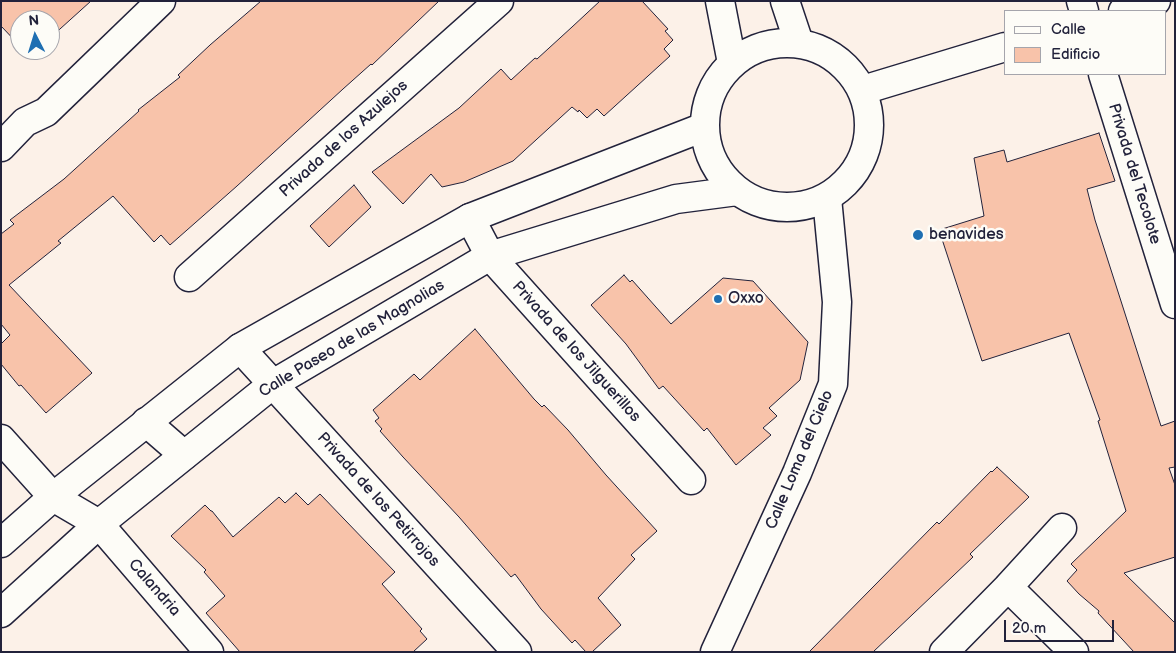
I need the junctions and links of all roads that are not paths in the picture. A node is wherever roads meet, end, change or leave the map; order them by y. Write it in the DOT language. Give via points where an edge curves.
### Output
graph roads {
  1 [pos="161,1"];
  2 [pos="499,1"];
  3 [pos="720,1"];
  4 [pos="785,1"];
  5 [pos="1156,1"];
  6 [pos="1126,10"];
  7 [pos="799,43"];
  8 [pos="1004,47"];
  9 [pos="732,63"];
  10 [pos="1103,75"];
  11 [pos="863,90"];
  12 [pos="13,117"];
  13 [pos="704,127"];
  14 [pos="1,147"];
  15 [pos="737,191"];
  16 [pos="828,198"];
  17 [pos="470,218"];
  18 [pos="490,256"];
  19 [pos="189,277"];
  20 [pos="1175,304"];
  21 [pos="240,348"];
  22 [pos="273,384"];
  23 [pos="146,422"];
  24 [pos="1,439"];
  25 [pos="184,455"];
  26 [pos="691,480"];
  27 [pos="53,497"];
  28 [pos="99,524"];
  29 [pos="1062,528"];
  30 [pos="1,543"];
  31 [pos="1008,586"];
  32 [pos="1,613"];
  33 [pos="209,652"];
  34 [pos="517,652"];
  35 [pos="715,652"];
  36 [pos="944,652"];
  37 [pos="1074,652"];
  1 -- 12 [label="street" via="46,112"];
  2 -- 19 [label="street, Privada de los Azulejos"];
  3 -- 9 [label="street"];
  4 -- 7 [label="street"];
  5 -- 6 [label="street"];
  7 -- 9 [label="street" via="775,43 752,50"];
  7 -- 11 [label="street" via="826,51 847,68"];
  8 -- 11 [label="street"];
  9 -- 13 [label="street" via="717,82 707,103"];
  10 -- 20 [label="street, Privada del Tecolote"];
  11 -- 16 [label="street" via="870,114 870,139 862,162 848,183"];
  12 -- 14 [label="street"];
  13 -- 15 [label="street" via="708,152 720,174"];
  13 -- 17 [label="street"];
  15 -- 16 [label="street" via="766,205 797,208"];
  15 -- 18 [label="street, Calle Paseo de las Magnolias" via="676,199"];
  16 -- 35 [label="street, Calle Loma del Cielo" via="837,302 833,384 797,473"];
  17 -- 18 [label="street, Privada de los Jilguerillos"];
  17 -- 21 [label="street"];
  18 -- 22 [label="street, Calle Paseo de las Magnolias"];
  18 -- 26 [label="street, Privada de los Jilguerillos"];
  21 -- 22 [label="street, Privada de los Petirrojos"];
  21 -- 23 [label="street"];
  22 -- 25 [label="street, Calle Paseo de las Magnolias"];
  22 -- 34 [label="street, Privada de los Petirrojos"];
  23 -- 25 [label="street"];
  23 -- 27 [label="street"];
  24 -- 27 [label="street, Calandria"];
  25 -- 28 [label="street, Calle Paseo de las Magnolias"];
  27 -- 28 [label="street, Calandria"];
  27 -- 30 [label="street"];
  28 -- 32 [label="street, Calle Paseo de las Magnolias"];
  28 -- 33 [label="street, Calandria"];
  29 -- 31 [label="street"];
  31 -- 36 [label="street"];
  31 -- 37 [label="street"];
}
